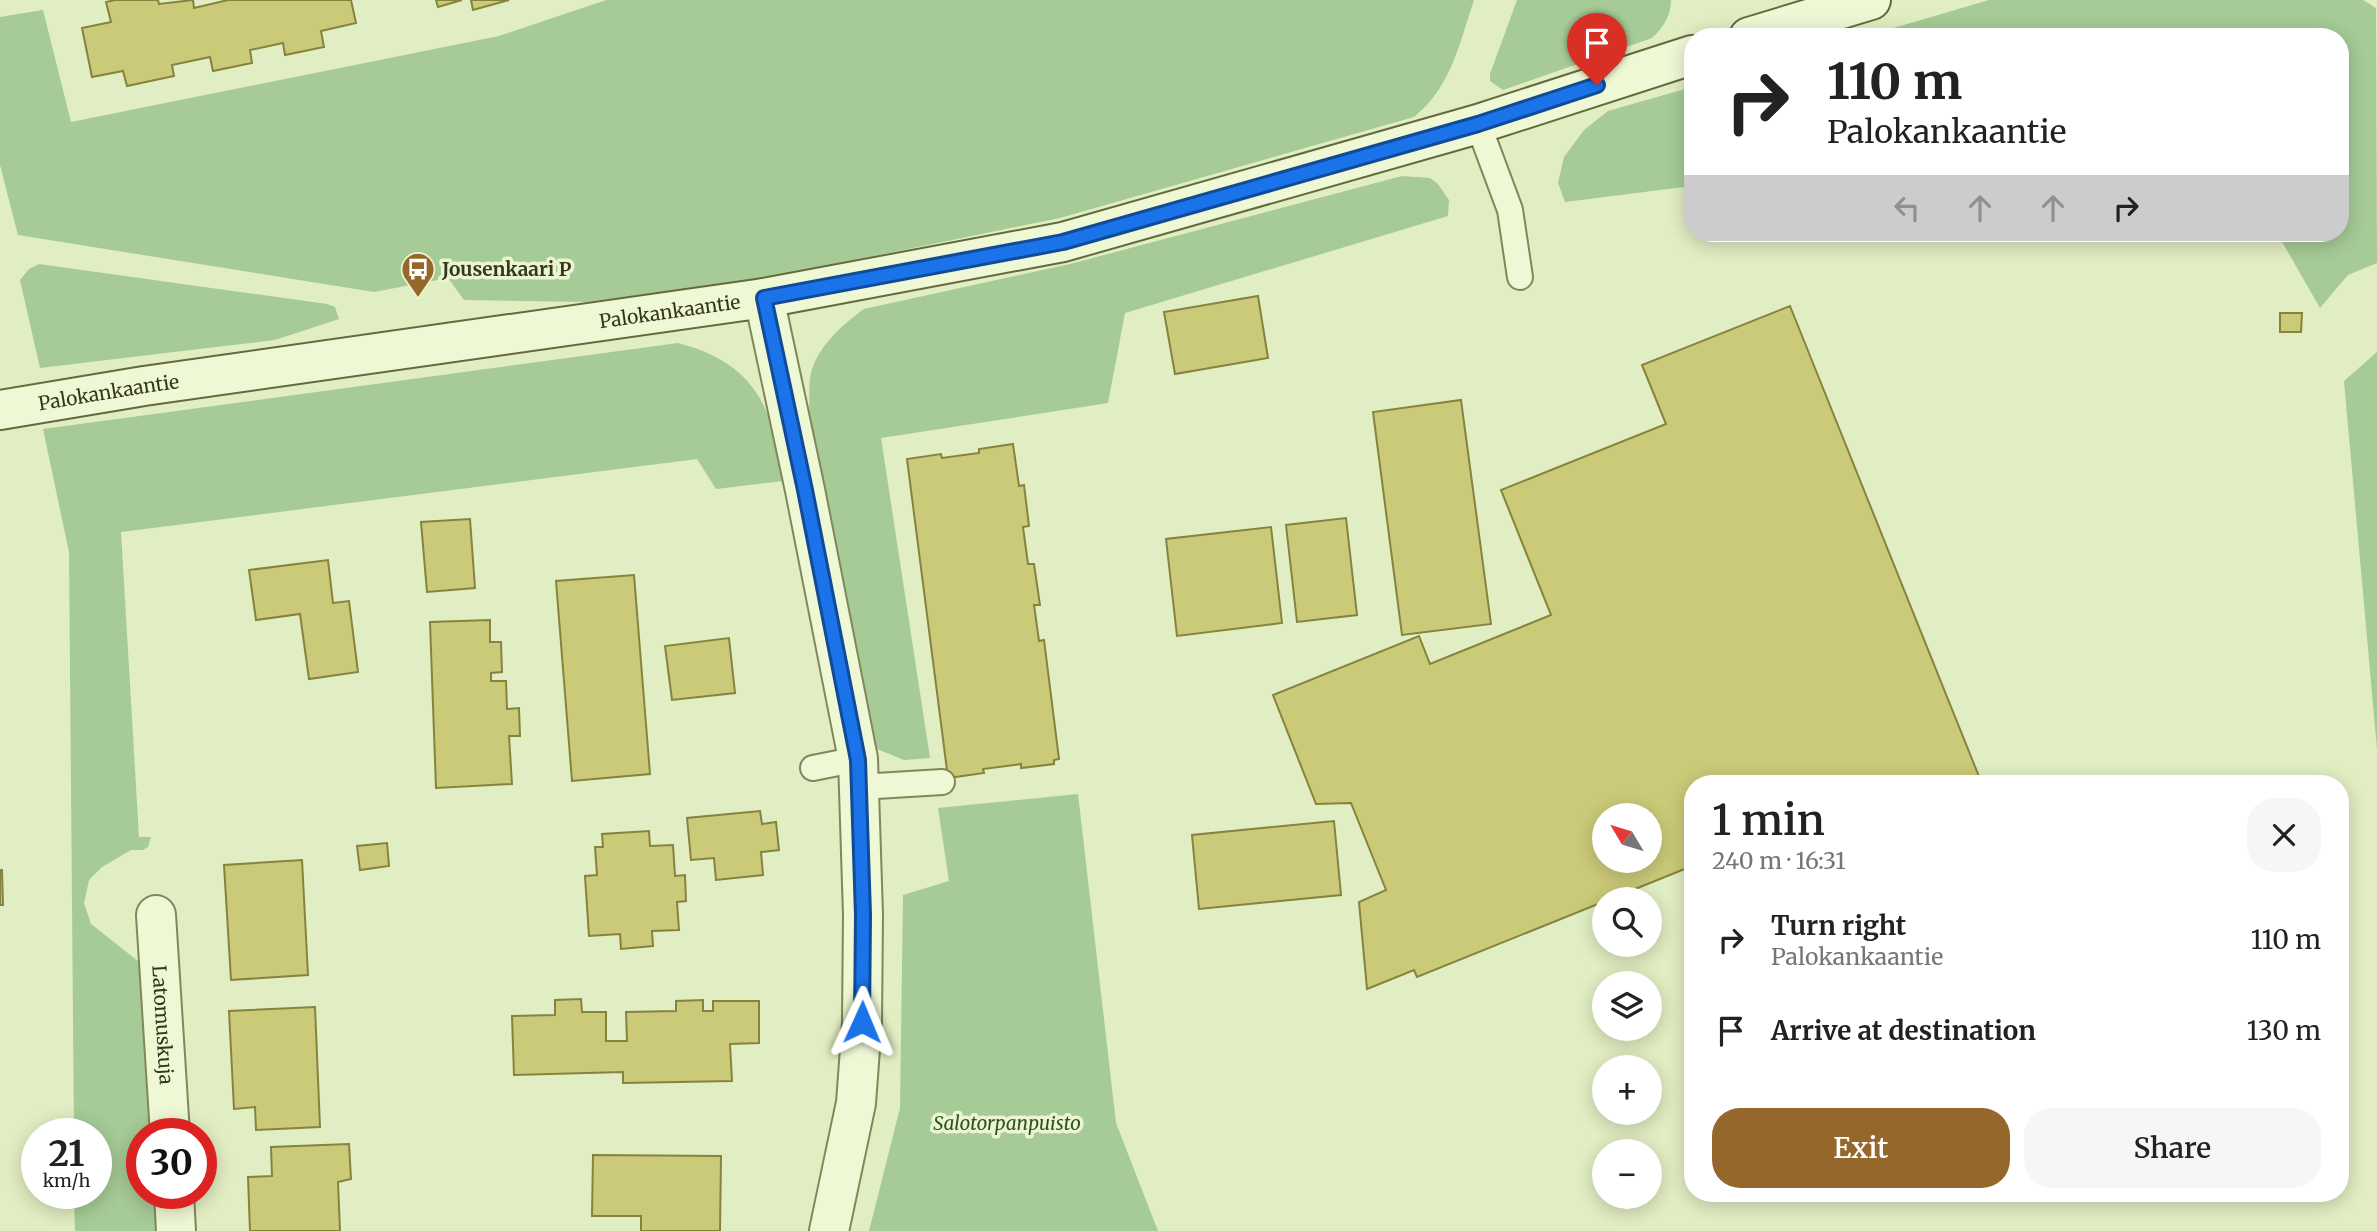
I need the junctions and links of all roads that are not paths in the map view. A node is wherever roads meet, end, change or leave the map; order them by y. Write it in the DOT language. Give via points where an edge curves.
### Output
graph roads {
  1 [pos="1871,0"];
  2 [pos="1779,28"];
  3 [pos="1684,58"];
  4 [pos="1478,124"];
  5 [pos="1520,277"];
  6 [pos="764,298"];
  7 [pos="0,410"];
  8 [pos="813,768"];
  9 [pos="859,773"];
  10 [pos="942,782"];
  11 [pos="156,915"];
  12 [pos="169,1118"];
  13 [pos="175,1209"];
  14 [pos="176,1231"];
  15 [pos="829,1231"];
  1 -- 2 [label="main road"];
  3 -- 4 [label="main road, Palokankaantie"];
  4 -- 5 [label="lane" via="1510,210"];
  4 -- 6 [label="main road, Palokankaantie" via="1063,242"];
  6 -- 7 [label="main road, Palokankaantie"];
  6 -- 9 [label="main road"];
  8 -- 9 [label="lane"];
  9 -- 10 [label="lane"];
  9 -- 15 [label="main road" via="862,1022 856,1103"];
  11 -- 12 [label="main road, Latomuskuja"];
  13 -- 14 [label="main road"];
}
